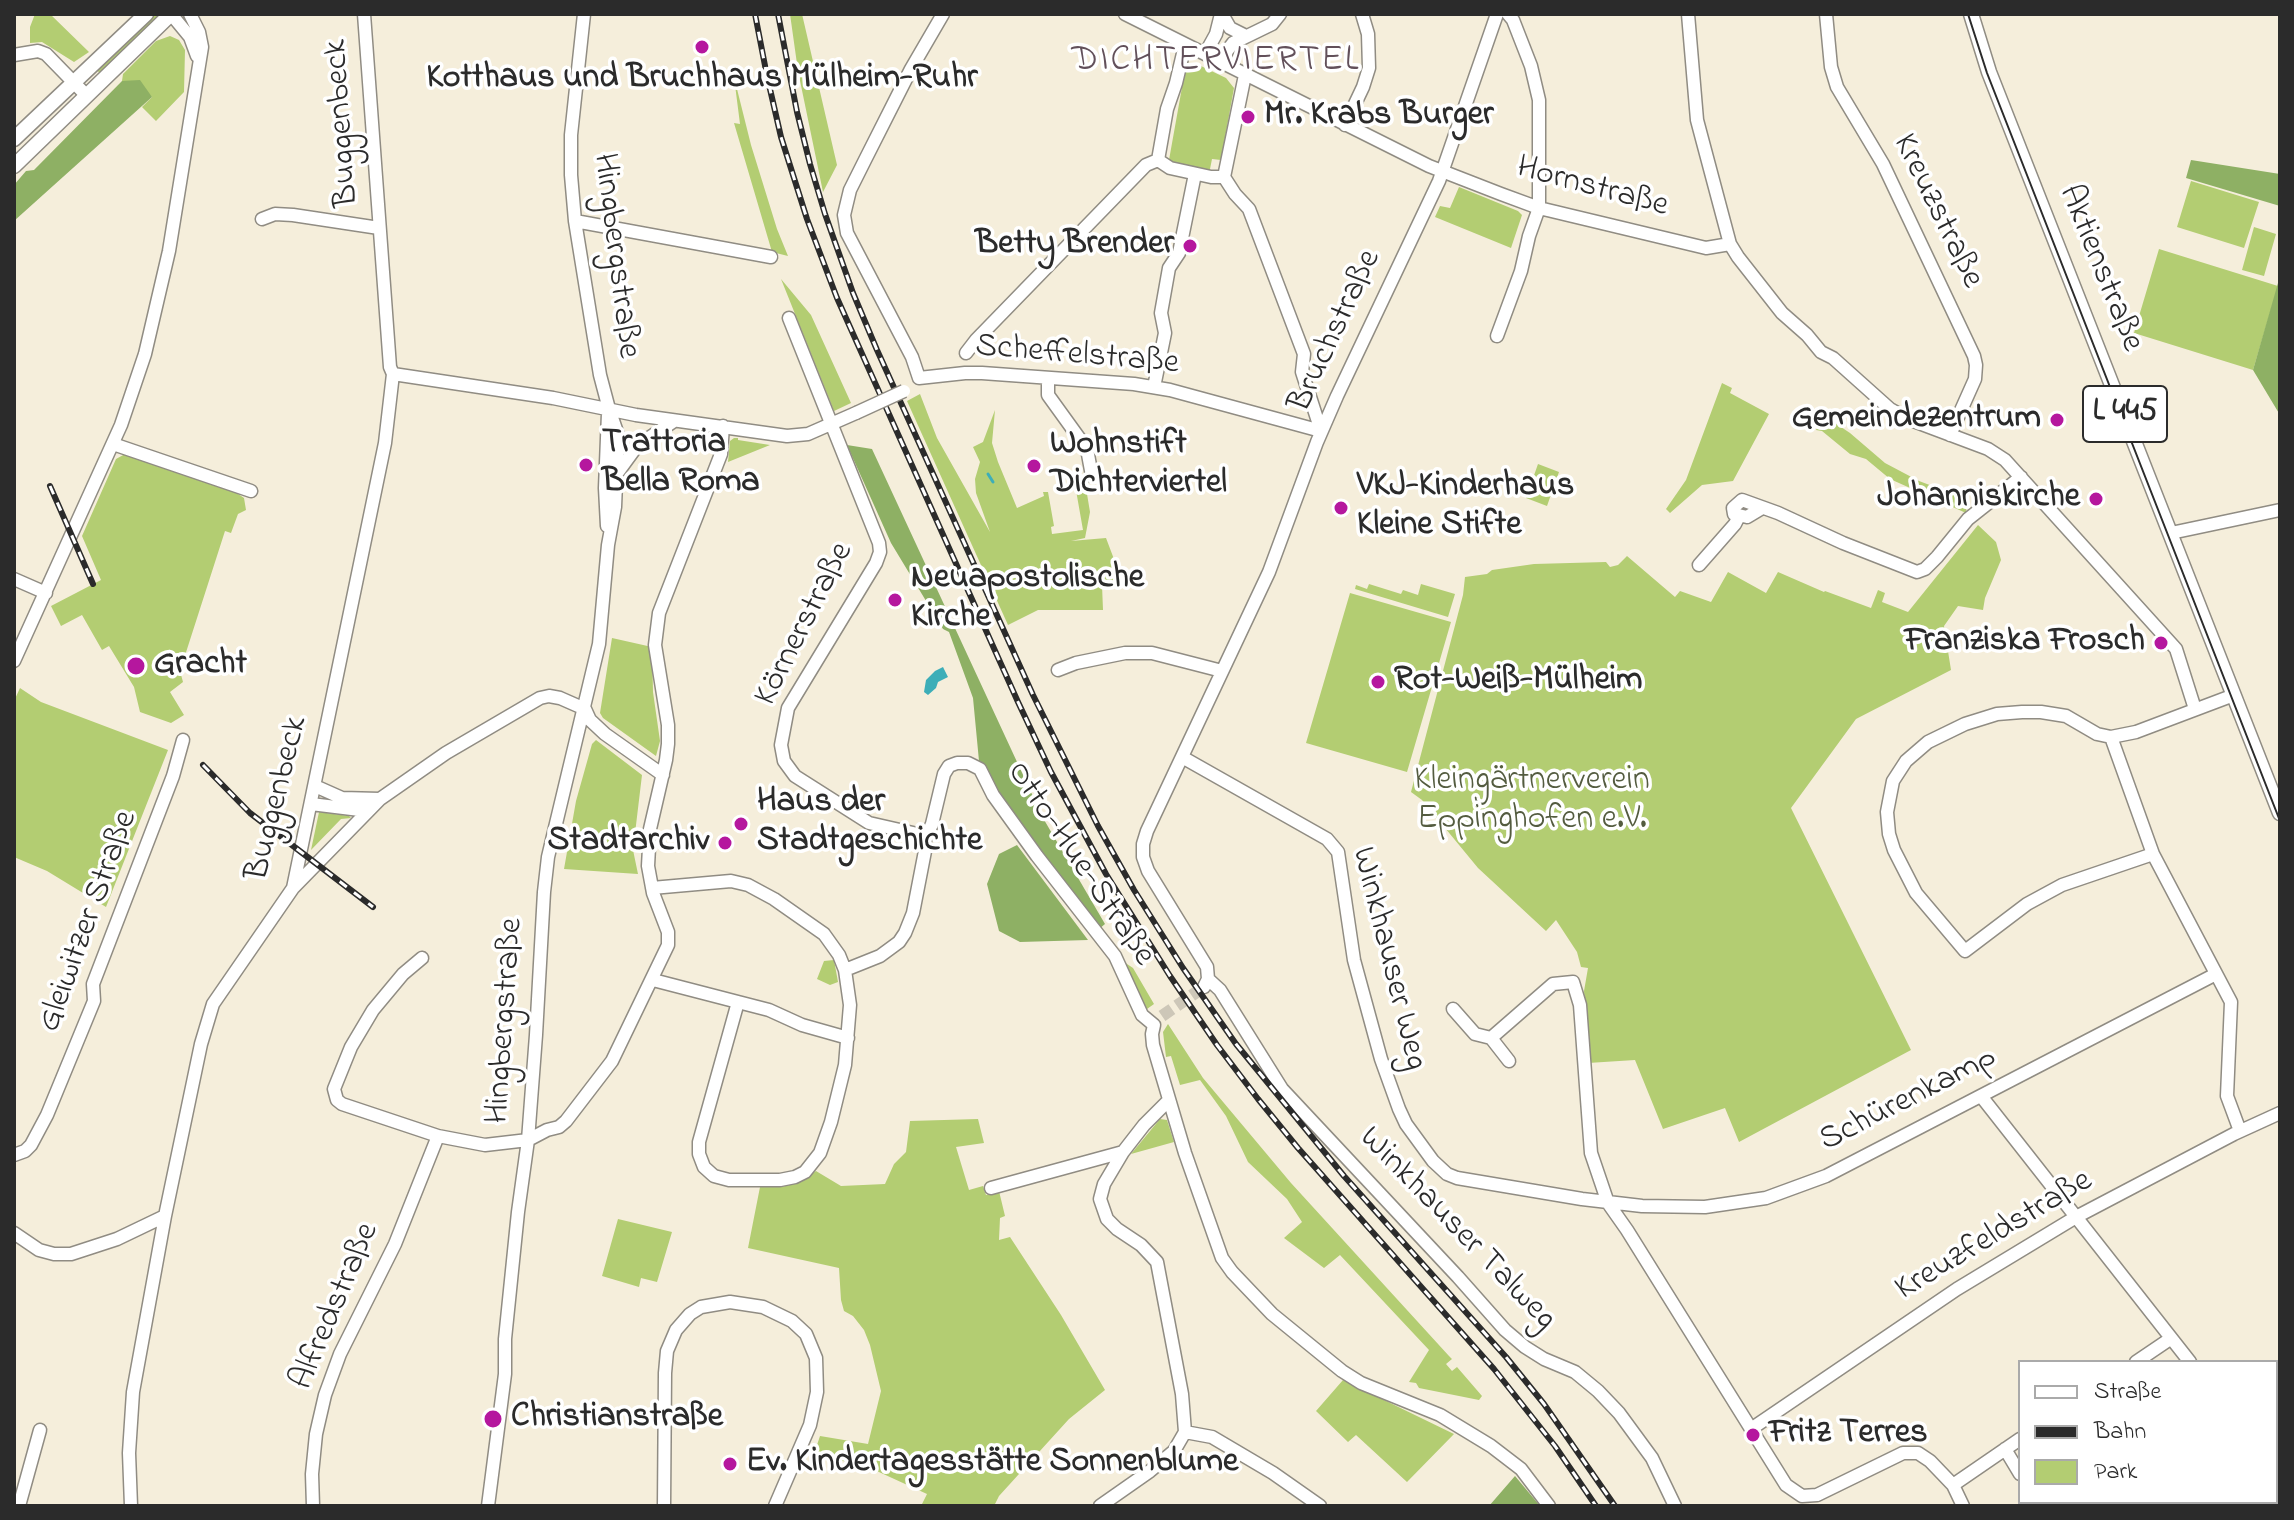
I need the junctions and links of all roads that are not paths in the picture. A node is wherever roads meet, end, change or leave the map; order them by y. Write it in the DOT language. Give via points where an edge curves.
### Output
graph roads {
  1 [pos="146,14"];
  2 [pos="171,14"];
  3 [pos="190,14"];
  4 [pos="364,14"];
  5 [pos="584,14"];
  6 [pos="943,14"];
  7 [pos="1125,14"];
  8 [pos="1222,14"];
  9 [pos="1280,14"];
  10 [pos="1362,14"];
  11 [pos="1497,14"];
  12 [pos="1508,14"];
  13 [pos="1688,14"];
  14 [pos="1826,14"];
  15 [pos="1971,14"];
  16 [pos="1246,36"];
  17 [pos="1185,45"];
  18 [pos="1205,54"];
  19 [pos="14,55"];
  20 [pos="1222,63"];
  21 [pos="198,67"];
  22 [pos="1245,75"];
  23 [pos="74,81"];
  24 [pos="86,95"];
  25 [pos="1345,125"];
  26 [pos="14,139"];
  27 [pos="1158,160"];
  28 [pos="14,166"];
  29 [pos="1442,172"];
  30 [pos="1195,174"];
  31 [pos="1224,177"];
  32 [pos="1539,208"];
  33 [pos="262,219"];
  34 [pos="575,221"];
  35 [pos="379,228"];
  36 [pos="1730,244"];
  37 [pos="771,257"];
  38 [pos="789,318"];
  39 [pos="1497,336"];
  40 [pos="966,353"];
  41 [pos="393,374"];
  42 [pos="919,378"];
  43 [pos="1048,378"];
  44 [pos="1154,387"];
  45 [pos="609,409"];
  46 [pos="674,421"];
  47 [pos="832,424"];
  48 [pos="723,426"];
  49 [pos="1321,431"];
  50 [pos="1950,435"];
  51 [pos="113,444"];
  52 [pos="617,475"];
  53 [pos="1092,476"];
  54 [pos="2021,477"];
  55 [pos="251,491"];
  56 [pos="2280,510"];
  57 [pos="2171,533"];
  58 [pos="608,545"];
  59 [pos="1699,565"];
  60 [pos="14,579"];
  61 [pos="46,593"];
  62 [pos="14,661"];
  63 [pos="1058,670"];
  64 [pos="1222,671"];
  65 [pos="2234,695"];
  66 [pos="585,709"];
  67 [pos="2195,709"];
  68 [pos="2111,737"];
  69 [pos="183,740"];
  70 [pos="1182,757"];
  71 [pos="663,775"];
  72 [pos="315,786"];
  73 [pos="380,799"];
  74 [pos="311,804"];
  75 [pos="368,811"];
  76 [pos="2280,813"];
  77 [pos="925,840"];
  78 [pos="2153,854"];
  79 [pos="293,888"];
  80 [pos="652,888"];
  81 [pos="422,958"];
  82 [pos="845,970"];
  83 [pos="2216,974"];
  84 [pos="653,980"];
  85 [pos="1206,983"];
  86 [pos="738,1002"];
  87 [pos="1453,1009"];
  88 [pos="848,1038"];
  89 [pos="1491,1038"];
  90 [pos="1509,1061"];
  91 [pos="1981,1096"];
  92 [pos="1169,1100"];
  93 [pos="2280,1113"];
  94 [pos="2240,1131"];
  95 [pos="438,1136"];
  96 [pos="528,1140"];
  97 [pos="1123,1152"];
  98 [pos="14,1155"];
  99 [pos="991,1188"];
  100 [pos="1608,1203"];
  101 [pos="165,1216"];
  102 [pos="2076,1217"];
  103 [pos="14,1233"];
  104 [pos="2170,1339"];
  105 [pos="2139,1360"];
  106 [pos="2188,1360"];
  107 [pos="1751,1429"];
  108 [pos="40,1430"];
  109 [pos="1185,1432"];
  110 [pos="2018,1440"];
  111 [pos="2005,1449"];
  112 [pos="2018,1471"];
  113 [pos="1953,1485"];
  114 [pos="17,1506"];
  115 [pos="131,1506"];
  116 [pos="313,1506"];
  117 [pos="488,1506"];
  118 [pos="664,1506"];
  119 [pos="775,1506"];
  120 [pos="1100,1506"];
  121 [pos="1320,1506"];
  122 [pos="1549,1506"];
  123 [pos="1675,1506"];
  124 [pos="1963,1506"];
  1 -- 23 [label="main road"];
  2 -- 21 [label="street" via="190,37"];
  2 -- 24 [label="main road"];
  3 -- 21 [label="street" via="202,47"];
  4 -- 35 [label="street, Buggenbeck"];
  5 -- 34 [label="street, Hingbergstraße" via="571,135"];
  6 -- 42 [label="street" via="850,190 844,215 847,233"];
  7 -- 17 [label="street, Hornstraße"];
  8 -- 16 [label="street" via="1230,28"];
  8 -- 18 [label="street"];
  9 -- 16 [label="street" via="1272,24"];
  10 -- 25 [label="street" via="1369,68"];
  11 -- 29 [label="street, Bruchstraße"];
  12 -- 32 [label="street" via="1531,66 1539,100"];
  13 -- 36 [label="street" via="1697,120"];
  14 -- 50 [label="street, Kreuzstraße" via="1837,87 1883,164 1974,356 1975,379"];
  15 -- 57 [label="main road, Aktienstraße / L 445" via="1989,72"];
  16 -- 20 [label="street" via="1233,43"];
  17 -- 18 [label="street, Hornstraße"];
  17 -- 27 [label="street"];
  18 -- 20 [label="street, Hornstraße"];
  19 -- 23 [label="street" via="46,54"];
  20 -- 22 [label="street, Hornstraße"];
  21 -- 51 [label="street" via="158,303"];
  22 -- 25 [label="street, Hornstraße"];
  22 -- 31 [label="street"];
  23 -- 24 [label="street"];
  23 -- 26 [label="main road"];
  24 -- 28 [label="main road"];
  25 -- 29 [label="street, Hornstraße"];
  27 -- 30 [label="street"];
  27 -- 40 [label="street" via="1146,165"];
  29 -- 32 [label="street, Hornstraße"];
  29 -- 49 [label="street, Bruchstraße"];
  30 -- 31 [label="street"];
  30 -- 44 [label="street" via="1179,253 1169,268 1161,313 1165,333"];
  31 -- 49 [label="street" via="1249,209 1304,354 1302,372"];
  32 -- 36 [label="street, Hornstraße" via="1706,248"];
  32 -- 39 [label="street"];
  33 -- 35 [label="street, Buggenbeck" via="293,215"];
  34 -- 37 [label="street"];
  34 -- 45 [label="street, Hingbergstraße"];
  35 -- 41 [label="street, Buggenbeck"];
  36 -- 50 [label="street" via="1782,313 1821,352 1890,409"];
  38 -- 47 [label="street, Körnerstraße"];
  41 -- 45 [label="street"];
  41 -- 72 [label="street, Buggenbeck" via="385,443"];
  42 -- 43 [label="street, Scheffelstraße" via="965,373"];
  42 -- 47 [label="street, bridge" via="904,391"];
  43 -- 44 [label="street, Scheffelstraße"];
  43 -- 53 [label="street" via="1048,395 1087,449"];
  44 -- 49 [label="street, Scheffelstraße"];
  45 -- 46 [label="street"];
  45 -- 52 [label="street, Hingbergstraße" via="618,435"];
  45 -- 58 [label="street, Hingbergstraße"];
  46 -- 48 [label="street"];
  46 -- 52 [label="street" via="637,446"];
  47 -- 48 [label="street" via="797,436"];
  47 -- 77 [label="street, Körnerstraße" via="880,552 788,708 781,751 795,776 857,815"];
  48 -- 71 [label="street" via="716,470 659,613 656,657 668,725"];
  49 -- 64 [label="street, Bruchstraße" via="1269,572"];
  50 -- 54 [label="street" via="1988,449"];
  51 -- 55 [label="street"];
  51 -- 61 [label="street"];
  52 -- 58 [label="street, Hingbergstraße"];
  54 -- 59 [label="street" via="1968,519 1937,557 1917,572 1742,500 1733,508 1739,516 1735,524"];
  54 -- 67 [label="street" via="2176,649"];
  56 -- 57 [label="street"];
  57 -- 65 [label="main road, Aktienstraße / L 445"];
  58 -- 66 [label="street, Hingbergstraße" via="599,644"];
  60 -- 61 [label="street"];
  61 -- 62 [label="street"];
  63 -- 64 [label="street" via="1125,653 1152,653"];
  64 -- 70 [label="street, Bruchstraße"];
  65 -- 67 [label="street"];
  65 -- 76 [label="main road, Aktienstraße / L 445"];
  66 -- 71 [label="street" via="605,734"];
  66 -- 73 [label="street" via="560,698 540,698"];
  66 -- 96 [label="street, Hingbergstraße" via="548,857"];
  67 -- 68 [label="street"];
  68 -- 78 [label="street"];
  68 -- 78 [label="street" via="2066,716 2041,712 1997,714 1928,742 1893,781 1887,812 1894,850 1916,893 1965,951 2062,885"];
  69 -- 98 [label="street, Gleiwitzer Straße" via="93,984 94,1001 42,1125 31,1145"];
  70 -- 85 [label="street, Bruchstraße" via="1147,831 1143,857 1207,967"];
  70 -- 100 [label="street, Winkhauser Weg" via="1327,839 1338,852 1354,960 1381,1059 1406,1124 1440,1169 1457,1178"];
  71 -- 80 [label="street" via="648,848"];
  72 -- 73 [label="street" via="342,798"];
  72 -- 74 [label="street, Buggenbeck"];
  73 -- 75 [label="street"];
  74 -- 75 [label="street"];
  74 -- 79 [label="street, Buggenbeck"];
  75 -- 79 [label="street"];
  77 -- 82 [label="street, Otto-Hue-Straße" via="905,933 880,956"];
  77 -- 92 [label="street, Otto-Hue-Straße" via="949,766 975,765 1115,956 1142,1015 1158,1020 1153,1045"];
  78 -- 83 [label="street"];
  79 -- 101 [label="street, Buggenbeck" via="205,1023"];
  80 -- 82 [label="street" via="731,881 753,887 824,934"];
  80 -- 84 [label="street" via="669,940"];
  81 -- 95 [label="street" via="373,1010 334,1089 342,1104"];
  82 -- 88 [label="street"];
  83 -- 91 [label="street, Schürenkamp"];
  83 -- 94 [label="street" via="2232,1007 2227,1096"];
  84 -- 86 [label="street"];
  84 -- 96 [label="street" via="612,1061 590,1091 559,1127"];
  85 -- 123 [label="street, Winkhauser Talweg" via="1220,990 1282,1089 1505,1330 1544,1359 1575,1372 1619,1413 1652,1458"];
  86 -- 88 [label="street"];
  86 -- 88 [label="street" via="699,1142 704,1167 714,1176 769,1180 805,1172 820,1153 831,1122"];
  87 -- 89 [label="street" via="1475,1034"];
  89 -- 90 [label="street"];
  89 -- 100 [label="street" via="1553,984 1573,982 1580,1005 1591,1153"];
  91 -- 100 [label="street, Schürenkamp" via="1826,1176 1766,1198 1681,1208"];
  91 -- 102 [label="street"];
  92 -- 97 [label="street"];
  92 -- 122 [label="street" via="1215,1243 1232,1272 1272,1314 1342,1371 1440,1415 1491,1446 1521,1469"];
  93 -- 94 [label="street, Kreuzfeldstraße"];
  94 -- 102 [label="street, Kreuzfeldstraße"];
  95 -- 96 [label="street" via="485,1145"];
  95 -- 116 [label="street, Alfredstraße" via="325,1395 316,1434"];
  96 -- 117 [label="street, Hingbergstraße"];
  97 -- 99 [label="street"];
  97 -- 109 [label="street" via="1104,1184 1101,1206 1110,1223 1157,1262"];
  100 -- 107 [label="street"];
  101 -- 103 [label="street" via="71,1254 39,1250"];
  101 -- 115 [label="street, Buggenbeck" via="133,1392"];
  102 -- 104 [label="street"];
  102 -- 107 [label="street, Kreuzfeldstraße" via="1957,1289"];
  104 -- 105 [label="street"];
  104 -- 106 [label="street"];
  107 -- 113 [label="street" via="1786,1485 1802,1496 1817,1495 1903,1453 1918,1453"];
  108 -- 114 [label="street"];
  109 -- 120 [label="street" via="1174,1451"];
  109 -- 121 [label="street" via="1212,1437"];
  110 -- 111 [label="street"];
  111 -- 112 [label="street"];
  111 -- 113 [label="street"];
  113 -- 124 [label="street"];
  118 -- 119 [label="street" via="667,1351 685,1318 701,1307 738,1302 792,1321 806,1334 816,1358 817,1392 810,1425"];
}
